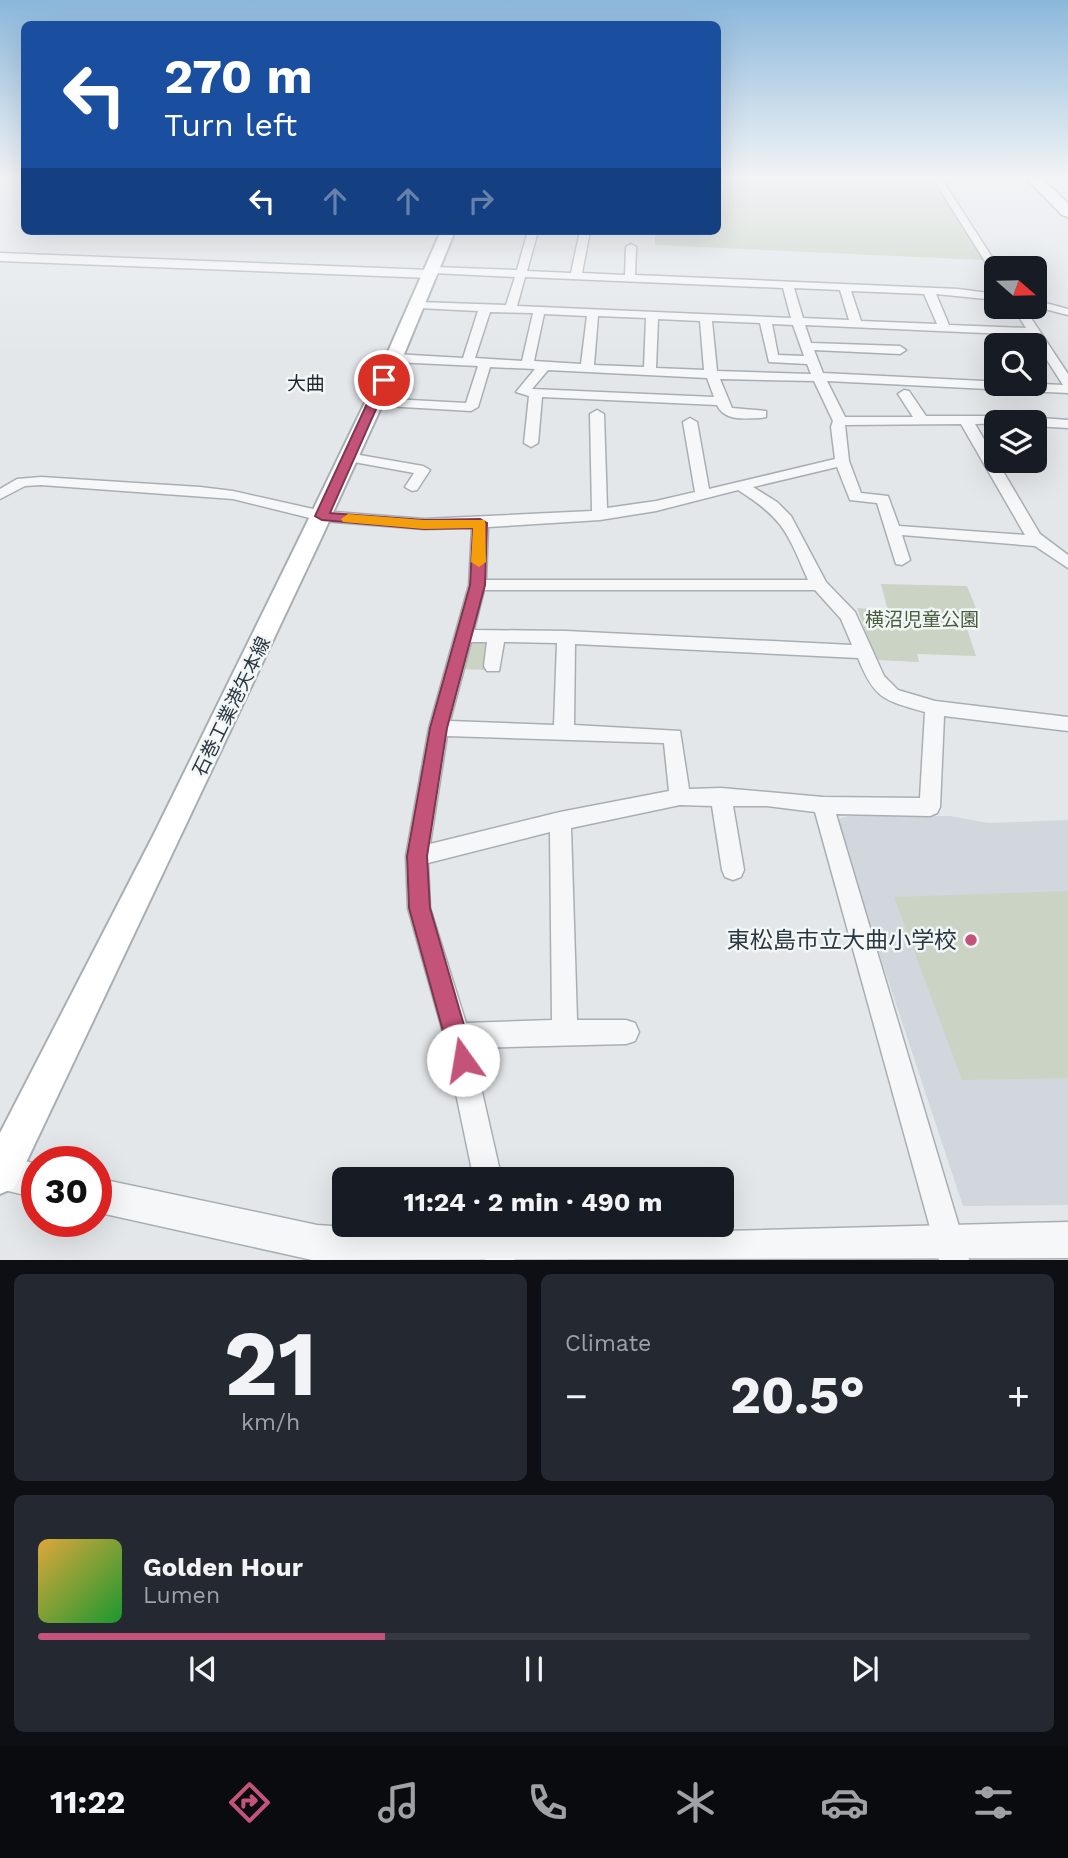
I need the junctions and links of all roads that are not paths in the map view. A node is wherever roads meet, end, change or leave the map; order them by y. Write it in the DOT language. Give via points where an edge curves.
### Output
graph roads {
  1 [pos="446,237"];
  2 [pos="531,237"];
  3 [pos="584,237"];
  4 [pos="974,237"];
  5 [pos="631,247"];
  6 [pos="986,256"];
  7 [pos="0,257"];
  8 [pos="431,272"];
  9 [pos="520,274"];
  10 [pos="576,276"];
  11 [pos="630,278"];
  12 [pos="788,285"];
  13 [pos="845,288"];
  14 [pos="929,292"];
  15 [pos="984,296"];
  16 [pos="418,305"];
  17 [pos="1047,306"];
  18 [pos="485,308"];
  19 [pos="512,309"];
  20 [pos="539,310"];
  21 [pos="1068,312"];
  22 [pos="593,313"];
  23 [pos="652,316"];
  24 [pos="706,318"];
  25 [pos="1025,319"];
  26 [pos="765,320"];
  27 [pos="796,321"];
  28 [pos="856,324"];
  29 [pos="944,327"];
  30 [pos="1033,332"];
  31 [pos="806,346"];
  32 [pos="900,350"];
  33 [pos="394,358"];
  34 [pos="810,360"];
  35 [pos="468,362"];
  36 [pos="485,363"];
  37 [pos="1061,364"];
  38 [pos="527,365"];
  39 [pos="544,366"];
  40 [pos="587,368"];
  41 [pos="650,371"];
  42 [pos="713,375"];
  43 [pos="817,377"];
  44 [pos="1068,386"];
  45 [pos="536,393"];
  46 [pos="904,394"];
  47 [pos="724,401"];
  48 [pos="373,402"];
  49 [pos="597,414"];
  50 [pos="761,414"];
  51 [pos="922,420"];
  52 [pos="840,421"];
  53 [pos="966,421"];
  54 [pos="690,422"];
  55 [pos="1068,425"];
  56 [pos="531,443"];
  57 [pos="348,457"];
  58 [pos="842,461"];
  59 [pos="412,487"];
  60 [pos="743,487"];
  61 [pos="703,494"];
  62 [pos="0,495"];
  63 [pos="600,515"];
  64 [pos="322,516"];
  65 [pos="480,523"];
  66 [pos="892,530"];
  67 [pos="1038,541"];
  68 [pos="902,560"];
  69 [pos="1068,563"];
  70 [pos="477,585"];
  71 [pos="819,585"];
  72 [pos="463,636"];
  73 [pos="496,636"];
  74 [pos="566,637"];
  75 [pos="864,652"];
  76 [pos="493,666"];
  77 [pos="935,708"];
  78 [pos="1068,724"];
  79 [pos="439,728"];
  80 [pos="564,732"];
  81 [pos="721,796"];
  82 [pos="680,797"];
  83 [pos="823,805"];
  84 [pos="560,821"];
  85 [pos="417,856"];
  86 [pos="733,870"];
  87 [pos="565,1032"];
  88 [pos="626,1032"];
  89 [pos="457,1036"];
  90 [pos="485,1167"];
  91 [pos="0,1173"];
  92 [pos="21,1178"];
  93 [pos="112,1198"];
  94 [pos="1068,1240"];
  95 [pos="499,1246"];
  96 [pos="951,1251"];
  1 -- 8 [label="main road, 石巻工業港矢本線"];
  2 -- 9 [label="street"];
  3 -- 10 [label="street"];
  4 -- 6 [label="street"];
  5 -- 11 [label="street"];
  7 -- 8 [label="street"];
  8 -- 9 [label="street"];
  8 -- 16 [label="main road, 石巻工業港矢本線"];
  9 -- 10 [label="street"];
  9 -- 19 [label="street"];
  10 -- 11 [label="street"];
  11 -- 12 [label="street"];
  12 -- 13 [label="street"];
  12 -- 27 [label="street"];
  13 -- 14 [label="street"];
  13 -- 28 [label="street"];
  14 -- 15 [label="street"];
  14 -- 29 [label="street"];
  16 -- 18 [label="street"];
  16 -- 33 [label="main road, 石巻工業港矢本線"];
  17 -- 21 [label="street"];
  18 -- 19 [label="street"];
  18 -- 35 [label="street"];
  19 -- 20 [label="street"];
  20 -- 22 [label="street"];
  20 -- 38 [label="street"];
  22 -- 23 [label="street"];
  22 -- 40 [label="street"];
  23 -- 24 [label="street"];
  23 -- 41 [label="street"];
  24 -- 26 [label="street"];
  24 -- 42 [label="street"];
  25 -- 30 [label="street"];
  26 -- 27 [label="street"];
  26 -- 34 [label="street" via="773,359"];
  27 -- 28 [label="street"];
  27 -- 31 [label="street"];
  28 -- 29 [label="street"];
  29 -- 30 [label="street"];
  30 -- 37 [label="street"];
  31 -- 32 [label="street"];
  31 -- 34 [label="street"];
  33 -- 35 [label="street"];
  33 -- 48 [label="main road, 石巻工業港矢本線"];
  34 -- 43 [label="street"];
  35 -- 36 [label="street"];
  36 -- 38 [label="street"];
  36 -- 48 [label="street" via="471,407"];
  37 -- 44 [label="street"];
  38 -- 39 [label="street"];
  39 -- 40 [label="street"];
  39 -- 45 [label="street" via="522,392"];
  40 -- 41 [label="street"];
  41 -- 42 [label="street"];
  42 -- 43 [label="street"];
  42 -- 47 [label="street"];
  43 -- 44 [label="street"];
  43 -- 52 [label="street"];
  45 -- 47 [label="street"];
  45 -- 56 [label="street"];
  46 -- 51 [label="street"];
  47 -- 50 [label="street" via="733,414"];
  48 -- 57 [label="main road, 石巻工業港矢本線"];
  49 -- 63 [label="street"];
  51 -- 52 [label="street"];
  51 -- 53 [label="street"];
  52 -- 58 [label="street"];
  53 -- 55 [label="street"];
  53 -- 67 [label="street"];
  54 -- 61 [label="street"];
  57 -- 59 [label="street" via="425,467"];
  57 -- 64 [label="main road, 石巻工業港矢本線"];
  58 -- 60 [label="street"];
  58 -- 66 [label="street" via="855,497 883,499"];
  60 -- 61 [label="street"];
  60 -- 71 [label="street" via="786,519"];
  61 -- 63 [label="street"];
  62 -- 64 [label="street" via="22,482 156,487 233,495"];
  63 -- 65 [label="street"];
  64 -- 65 [label="street"];
  64 -- 91 [label="main road, 石巻工業港矢本線"];
  65 -- 70 [label="street"];
  66 -- 67 [label="street"];
  66 -- 68 [label="street"];
  67 -- 69 [label="street"];
  70 -- 71 [label="street"];
  70 -- 72 [label="street"];
  71 -- 75 [label="street" via="849,616"];
  72 -- 73 [label="street"];
  72 -- 79 [label="street"];
  73 -- 74 [label="street"];
  73 -- 76 [label="street"];
  74 -- 75 [label="street"];
  74 -- 80 [label="street"];
  75 -- 77 [label="street" via="876,680 891,695"];
  77 -- 78 [label="street"];
  77 -- 83 [label="street" via="930,807"];
  79 -- 80 [label="street"];
  79 -- 85 [label="street"];
  80 -- 82 [label="street" via="674,736"];
  81 -- 82 [label="street"];
  81 -- 83 [label="street"];
  81 -- 86 [label="street"];
  82 -- 84 [label="street"];
  83 -- 96 [label="street"];
  84 -- 85 [label="street"];
  84 -- 87 [label="street"];
  85 -- 89 [label="street" via="419,908"];
  87 -- 88 [label="street"];
  87 -- 89 [label="street"];
  89 -- 90 [label="street"];
  91 -- 92 [label="street"];
  93 -- 95 [label="street" via="317,1242"];
  94 -- 96 [label="street"];
  95 -- 96 [label="street"];
}
